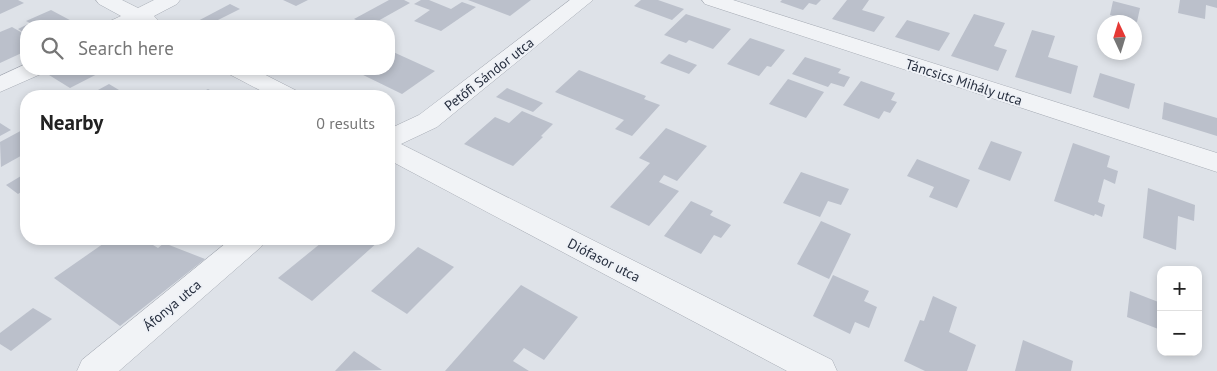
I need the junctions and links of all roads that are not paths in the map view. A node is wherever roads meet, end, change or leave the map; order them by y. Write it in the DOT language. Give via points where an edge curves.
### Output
graph roads {
  1 [pos="106,0"];
  2 [pos="170,0"];
  3 [pos="583,0"];
  4 [pos="712,0"];
  5 [pos="138,16"];
  6 [pos="130,20"];
  7 [pos="145,20"];
  8 [pos="21,75"];
  9 [pos="249,75"];
  10 [pos="0,85"];
  11 [pos="277,90"];
  12 [pos="395,136"];
  13 [pos="395,152"];
  14 [pos="1217,163"];
  15 [pos="244,245"];
  16 [pos="94,371"];
  17 [pos="820,371"];
  1 -- 5 [label="street"];
  2 -- 5 [label="street"];
  3 -- 12 [label="street, Petőfi Sándor utca" via="428,121"];
  4 -- 14 [label="street, Táncsics Mihály utca"];
  5 -- 6 [label="street"];
  5 -- 7 [label="street"];
  8 -- 10 [label="street"];
  9 -- 11 [label="street"];
  13 -- 17 [label="street, Diófasor utca"];
  15 -- 16 [label="street, Áfonya utca"];
}
